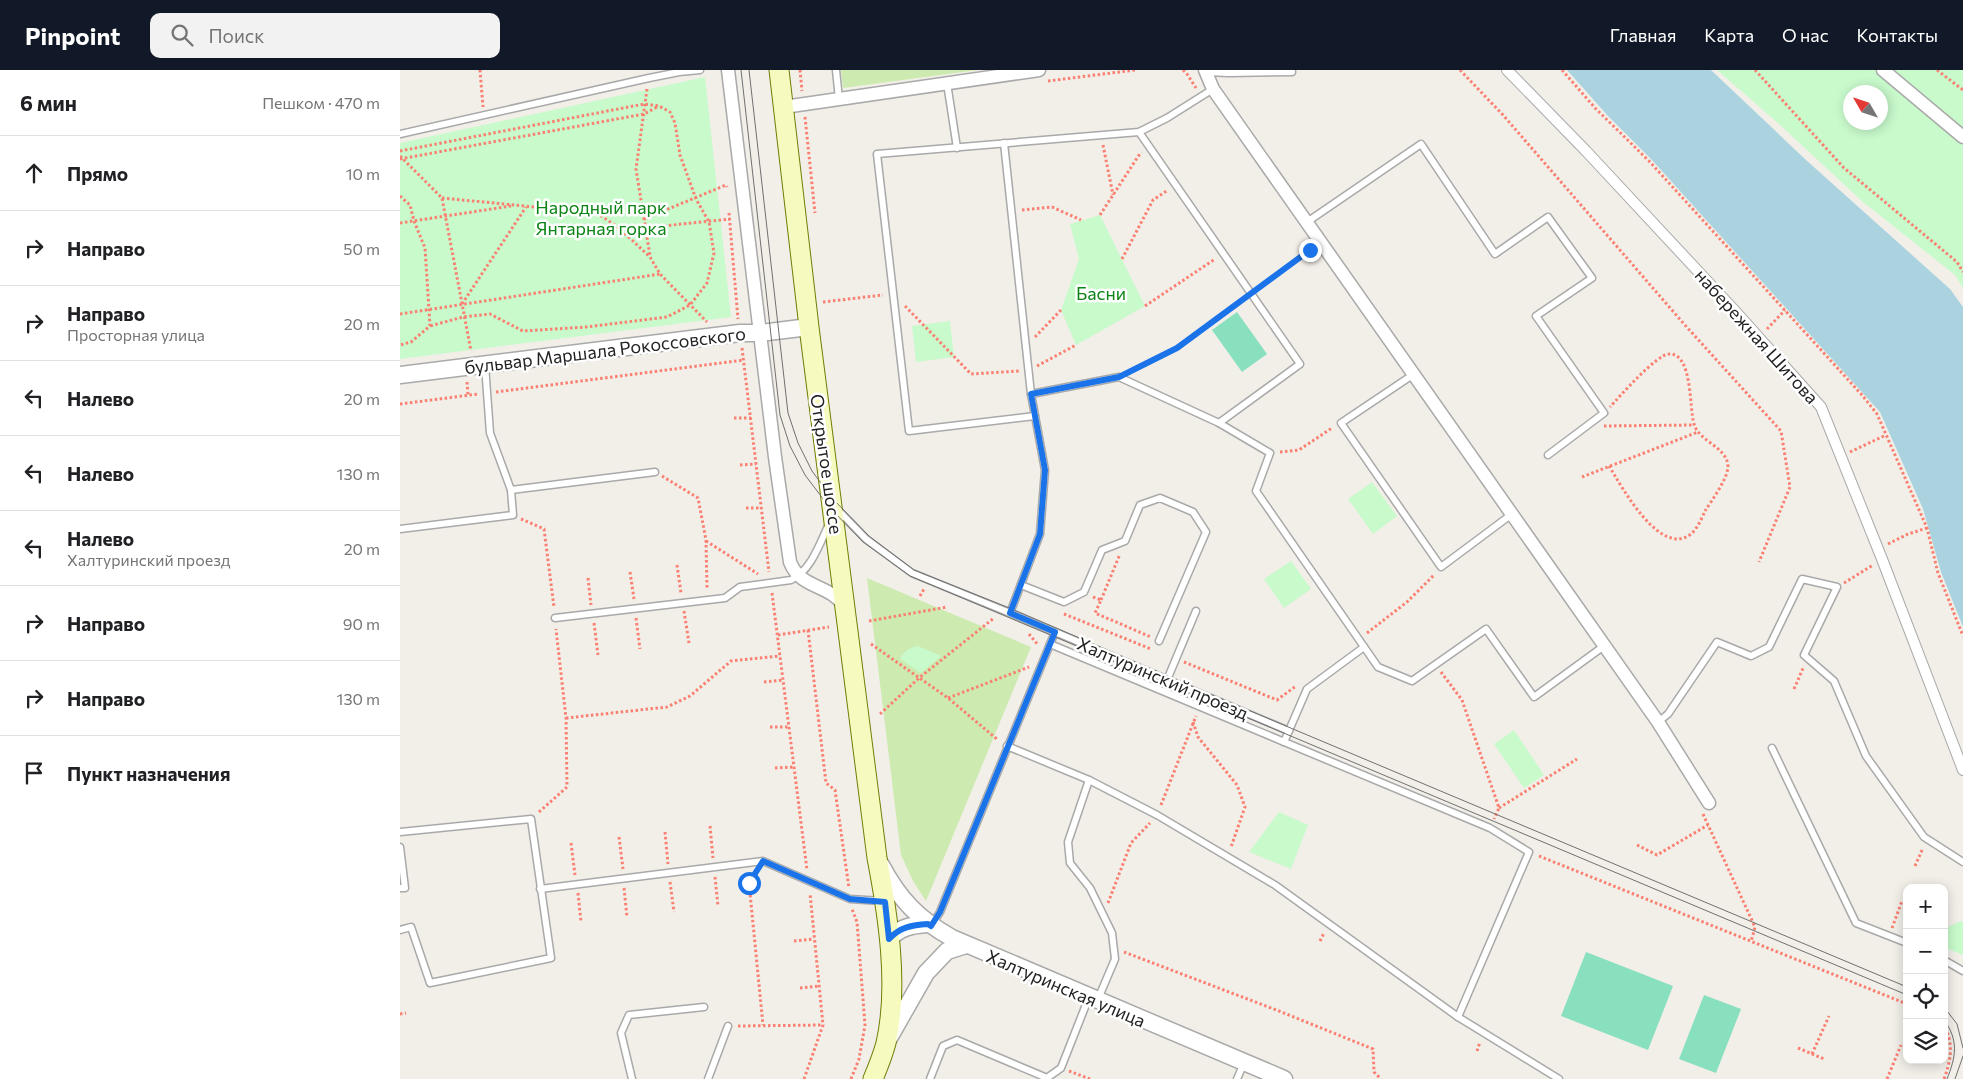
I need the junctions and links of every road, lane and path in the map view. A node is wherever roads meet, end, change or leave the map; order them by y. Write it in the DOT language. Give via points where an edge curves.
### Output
graph roads {
  1 [pos="480,70"];
  2 [pos="700,70"];
  3 [pos="728,70"];
  4 [pos="779,70"];
  5 [pos="836,70"];
  6 [pos="1033,70"];
  7 [pos="1183,70"];
  8 [pos="1460,70"];
  9 [pos="1507,70"];
  10 [pos="1562,70"];
  11 [pos="1754,70"];
  12 [pos="1883,70"];
  13 [pos="1937,70"];
  14 [pos="1205,71"];
  15 [pos="1292,72"];
  16 [pos="947,83"];
  17 [pos="1213,89"];
  18 [pos="1963,90"];
  19 [pos="1201,97"];
  20 [pos="839,99"];
  21 [pos="644,104"];
  22 [pos="659,106"];
  23 [pos="784,107"];
  24 [pos="483,114"];
  25 [pos="644,114"];
  26 [pos="1139,132"];
  27 [pos="400,134"];
  28 [pos="1101,135"];
  29 [pos="1963,136"];
  30 [pos="1004,143"];
  31 [pos="1147,143"];
  32 [pos="957,148"];
  33 [pos="400,151"];
  34 [pos="401,157"];
  35 [pos="1175,184"];
  36 [pos="727,194"];
  37 [pos="400,196"];
  38 [pos="1113,196"];
  39 [pos="442,198"];
  40 [pos="696,199"];
  41 [pos="517,206"];
  42 [pos="526,206"];
  43 [pos="729,211"];
  44 [pos="1011,211"];
  45 [pos="446,215"];
  46 [pos="1100,215"];
  47 [pos="730,219"];
  48 [pos="644,220"];
  49 [pos="1081,220"];
  50 [pos="414,221"];
  51 [pos="709,222"];
  52 [pos="1307,222"];
  53 [pos="400,223"];
  54 [pos="644,228"];
  55 [pos="1310,250"];
  56 [pos="1223,254"];
  57 [pos="650,257"];
  58 [pos="1122,259"];
  59 [pos="1963,272"];
  60 [pos="660,274"];
  61 [pos="893,294"];
  62 [pos="1251,294"];
  63 [pos="462,304"];
  64 [pos="807,304"];
  65 [pos="690,305"];
  66 [pos="1145,306"];
  67 [pos="430,309"];
  68 [pos="1061,310"];
  69 [pos="1785,310"];
  70 [pos="400,314"];
  71 [pos="464,317"];
  72 [pos="1775,320"];
  73 [pos="430,326"];
  74 [pos="711,326"];
  75 [pos="809,326"];
  76 [pos="740,332"];
  77 [pos="760,333"];
  78 [pos="400,345"];
  79 [pos="1076,345"];
  80 [pos="1026,346"];
  81 [pos="478,360"];
  82 [pos="744,360"];
  83 [pos="1029,370"];
  84 [pos="1414,374"];
  85 [pos="400,375"];
  86 [pos="1119,377"];
  87 [pos="487,393"];
  88 [pos="1031,394"];
  89 [pos="400,404"];
  90 [pos="1604,413"];
  91 [pos="1035,416"];
  92 [pos="734,418"];
  93 [pos="751,418"];
  94 [pos="1218,423"];
  95 [pos="1341,423"];
  96 [pos="1694,425"];
  97 [pos="1586,426"];
  98 [pos="1698,432"];
  99 [pos="1886,435"];
  100 [pos="1845,446"];
  101 [pos="1270,453"];
  102 [pos="1848,453"];
  103 [pos="1548,455"];
  104 [pos="1851,461"];
  105 [pos="756,464"];
  106 [pos="740,465"];
  107 [pos="1609,466"];
  108 [pos="655,472"];
  109 [pos="1582,477"];
  110 [pos="511,490"];
  111 [pos="746,508"];
  112 [pos="761,508"];
  113 [pos="833,509"];
  114 [pos="1512,514"];
  115 [pos="513,515"];
  116 [pos="1927,528"];
  117 [pos="400,529"];
  118 [pos="1883,536"];
  119 [pos="706,540"];
  120 [pos="1125,541"];
  121 [pos="1882,559"];
  122 [pos="1759,562"];
  123 [pos="1441,567"];
  124 [pos="798,577"];
  125 [pos="770,582"];
  126 [pos="1021,585"];
  127 [pos="1837,587"];
  128 [pos="924,589"];
  129 [pos="1084,592"];
  130 [pos="920,596"];
  131 [pos="707,600"];
  132 [pos="1100,600"];
  133 [pos="946,607"];
  134 [pos="846,609"];
  135 [pos="1196,611"];
  136 [pos="1010,613"];
  137 [pos="1061,613"];
  138 [pos="555,618"];
  139 [pos="994,618"];
  140 [pos="869,621"];
  141 [pos="828,627"];
  142 [pos="808,630"];
  143 [pos="1055,632"];
  144 [pos="1028,633"];
  145 [pos="778,635"];
  146 [pos="1963,636"];
  147 [pos="1358,640"];
  148 [pos="1159,641"];
  149 [pos="871,644"];
  150 [pos="1050,644"];
  151 [pos="1038,645"];
  152 [pos="1604,646"];
  153 [pos="1364,647"];
  154 [pos="780,656"];
  155 [pos="1807,658"];
  156 [pos="1175,659"];
  157 [pos="1042,663"];
  158 [pos="1437,665"];
  159 [pos="919,678"];
  160 [pos="783,680"];
  161 [pos="1167,680"];
  162 [pos="764,682"];
  163 [pos="1299,684"];
  164 [pos="1794,689"];
  165 [pos="948,698"];
  166 [pos="1199,706"];
  167 [pos="880,714"];
  168 [pos="566,718"];
  169 [pos="1193,722"];
  170 [pos="1658,722"];
  171 [pos="770,727"];
  172 [pos="789,727"];
  173 [pos="1289,731"];
  174 [pos="1284,742"];
  175 [pos="1007,746"];
  176 [pos="1772,748"];
  177 [pos="1577,759"];
  178 [pos="794,767"];
  179 [pos="775,768"];
  180 [pos="1963,770"];
  181 [pos="1089,780"];
  182 [pos="1705,807"];
  183 [pos="1499,808"];
  184 [pos="1157,815"];
  185 [pos="530,818"];
  186 [pos="1708,825"];
  187 [pos="1490,828"];
  188 [pos="400,832"];
  189 [pos="1927,839"];
  190 [pos="1638,845"];
  191 [pos="400,847"];
  192 [pos="1529,852"];
  193 [pos="1227,856"];
  194 [pos="878,858"];
  195 [pos="763,861"];
  196 [pos="1963,862"];
  197 [pos="1915,866"];
  198 [pos="809,881"];
  199 [pos="400,888"];
  200 [pos="540,889"];
  201 [pos="850,899"];
  202 [pos="1902,901"];
  203 [pos="885,902"];
  204 [pos="1103,915"];
  205 [pos="929,925"];
  206 [pos="400,930"];
  207 [pos="1889,936"];
  208 [pos="814,939"];
  209 [pos="889,939"];
  210 [pos="794,941"];
  211 [pos="1752,942"];
  212 [pos="1903,942"];
  213 [pos="966,946"];
  214 [pos="1114,948"];
  215 [pos="1948,962"];
  216 [pos="1963,971"];
  217 [pos="819,986"];
  218 [pos="800,988"];
  219 [pos="1093,999"];
  220 [pos="1903,1002"];
  221 [pos="704,1007"];
  222 [pos="406,1013"];
  223 [pos="400,1014"];
  224 [pos="1829,1016"];
  225 [pos="1458,1017"];
  226 [pos="763,1025"];
  227 [pos="823,1025"];
  228 [pos="728,1026"];
  229 [pos="1948,1035"];
  230 [pos="886,1042"];
  231 [pos="1901,1045"];
  232 [pos="1798,1048"];
  233 [pos="1812,1054"];
  234 [pos="1824,1059"];
  235 [pos="1244,1062"];
  236 [pos="1061,1068"];
  237 [pos="632,1079"];
  238 [pos="708,1079"];
  239 [pos="804,1079"];
  240 [pos="851,1079"];
  241 [pos="873,1079"];
  242 [pos="930,1079"];
  243 [pos="1090,1079"];
  244 [pos="1237,1079"];
  245 [pos="1284,1079"];
  246 [pos="1381,1079"];
  247 [pos="1559,1079"];
  248 [pos="1887,1079"];
  249 [pos="1944,1079"];
  1 -- 24 [label="path"];
  2 -- 24 [label="lane"];
  3 -- 77 [label="street"];
  4 -- 23 [label="main road, Открытое шоссе"];
  5 -- 20 [label="lane"];
  6 -- 16 [label="street"];
  7 -- 19 [label="path"];
  8 -- 122 [label="path" via="1781,431 1790,487"];
  9 -- 121 [label="street, набережная Шитова" via="1742,318 1820,407"];
  10 -- 69 [label="path"];
  11 -- 59 [label="path" via="1844,168 1957,262"];
  12 -- 29 [label="street"];
  13 -- 18 [label="path"];
  14 -- 15 [label="lane" via="1228,74"];
  14 -- 17 [label="street"];
  16 -- 20 [label="street"];
  16 -- 32 [label="lane"];
  17 -- 19 [label="lane"];
  17 -- 52 [label="street"];
  19 -- 26 [label="lane"];
  20 -- 23 [label="street"];
  21 -- 22 [label="path"];
  21 -- 25 [label="path"];
  21 -- 33 [label="path"];
  22 -- 25 [label="path"];
  22 -- 40 [label="path" via="670,112 675,122 680,155"];
  23 -- 64 [label="main road, Открытое шоссе"];
  24 -- 27 [label="lane"];
  25 -- 34 [label="path"];
  25 -- 48 [label="path" via="636,169"];
  26 -- 28 [label="lane"];
  26 -- 31 [label="lane"];
  28 -- 30 [label="lane"];
  28 -- 38 [label="path"];
  30 -- 32 [label="lane"];
  30 -- 44 [label="lane"];
  31 -- 35 [label="lane"];
  31 -- 38 [label="path"];
  32 -- 61 [label="lane" via="878,154"];
  34 -- 39 [label="path"];
  35 -- 56 [label="lane"];
  35 -- 58 [label="path" via="1154,200"];
  36 -- 40 [label="path" via="726,185"];
  37 -- 50 [label="path" via="410,205"];
  38 -- 46 [label="path"];
  39 -- 41 [label="path"];
  39 -- 45 [label="path"];
  40 -- 48 [label="path"];
  40 -- 51 [label="path"];
  41 -- 42 [label="path"];
  41 -- 45 [label="path"];
  42 -- 57 [label="path" via="596,213 619,228"];
  42 -- 63 [label="path"];
  43 -- 47 [label="path"];
  44 -- 49 [label="path" via="1052,207"];
  44 -- 80 [label="lane"];
  45 -- 50 [label="path"];
  45 -- 63 [label="path"];
  47 -- 51 [label="path"];
  47 -- 76 [label="path"];
  48 -- 54 [label="path"];
  50 -- 53 [label="path"];
  50 -- 67 [label="path" via="425,248"];
  51 -- 54 [label="path"];
  51 -- 65 [label="path" via="714,253 707,283"];
  52 -- 84 [label="street"];
  52 -- 90 [label="lane" via="1420,144 1495,254 1548,217 1592,278 1536,316"];
  54 -- 57 [label="path"];
  55 -- 62 [label="path"];
  56 -- 62 [label="lane"];
  56 -- 66 [label="path"];
  57 -- 60 [label="path"];
  60 -- 63 [label="path"];
  60 -- 65 [label="path"];
  61 -- 64 [label="path"];
  61 -- 83 [label="path" via="971,374"];
  61 -- 91 [label="lane" via="909,432"];
  62 -- 86 [label="path" via="1177,348"];
  62 -- 94 [label="lane" via="1300,364"];
  63 -- 67 [label="path"];
  63 -- 71 [label="path"];
  64 -- 75 [label="main road, Открытое шоссе"];
  65 -- 71 [label="path" via="666,316 586,327 523,331 490,314"];
  65 -- 74 [label="path"];
  67 -- 70 [label="path"];
  67 -- 73 [label="path"];
  68 -- 80 [label="path"];
  69 -- 72 [label="path"];
  69 -- 99 [label="path" via="1862,395 1877,414"];
  71 -- 73 [label="path"];
  71 -- 81 [label="path"];
  73 -- 78 [label="path" via="411,342"];
  75 -- 77 [label="street, бульвар Маршала Рокоссовского"];
  75 -- 113 [label="main road, Открытое шоссе"];
  76 -- 77 [label="street, бульвар Маршала Рокоссовского"];
  76 -- 81 [label="street, бульвар Маршала Рокоссовского"];
  76 -- 82 [label="path"];
  77 -- 124 [label="street" via="790,562"];
  79 -- 83 [label="path"];
  80 -- 83 [label="lane"];
  81 -- 85 [label="street, бульвар Маршала Рокоссовского"];
  81 -- 87 [label="lane"];
  82 -- 87 [label="path"];
  82 -- 93 [label="path"];
  83 -- 88 [label="lane"];
  84 -- 95 [label="lane"];
  84 -- 114 [label="street"];
  86 -- 88 [label="lane"];
  86 -- 94 [label="lane"];
  87 -- 89 [label="path"];
  87 -- 110 [label="lane" via="490,433"];
  88 -- 91 [label="lane"];
  90 -- 96 [label="path" via="1658,358 1668,354 1678,356 1684,362"];
  90 -- 97 [label="lane"];
  91 -- 126 [label="lane" via="1045,470 1040,534"];
  92 -- 93 [label="path"];
  93 -- 105 [label="path"];
  94 -- 101 [label="lane"];
  95 -- 101 [label="path" via="1298,450"];
  95 -- 123 [label="lane"];
  96 -- 97 [label="path"];
  96 -- 98 [label="path"];
  97 -- 103 [label="lane"];
  98 -- 107 [label="path"];
  98 -- 107 [label="path" via="1726,458 1728,468 1700,522 1691,534 1677,540 1664,537 1649,523"];
  99 -- 102 [label="path"];
  99 -- 116 [label="path"];
  100 -- 102 [label="path"];
  101 -- 147 [label="lane" via="1256,491"];
  102 -- 104 [label="path"];
  105 -- 106 [label="path"];
  105 -- 112 [label="path"];
  107 -- 109 [label="path"];
  108 -- 110 [label="lane"];
  108 -- 119 [label="path" via="698,498"];
  110 -- 115 [label="lane"];
  111 -- 112 [label="path"];
  112 -- 125 [label="path"];
  113 -- 124 [label="lane" via="818,548"];
  113 -- 134 [label="main road, Открытое шоссе"];
  113 -- 136 [label="lane, Халтуринский проезд" via="866,539 912,573"];
  114 -- 123 [label="lane"];
  114 -- 152 [label="street"];
  115 -- 117 [label="lane"];
  115 -- 138 [label="path" via="544,529"];
  116 -- 118 [label="path" via="1886,545"];
  116 -- 146 [label="path" via="1938,573"];
  119 -- 125 [label="path"];
  119 -- 131 [label="path"];
  120 -- 129 [label="lane" via="1102,550"];
  120 -- 132 [label="path"];
  120 -- 148 [label="lane" via="1140,505 1160,498 1193,512 1206,532"];
  121 -- 127 [label="path"];
  121 -- 180 [label="street, набережная Шитова"];
  123 -- 147 [label="path" via="1407,602"];
  124 -- 125 [label="lane"];
  124 -- 134 [label="street" via="831,593"];
  125 -- 131 [label="lane" via="740,587 725,598"];
  125 -- 145 [label="path"];
  126 -- 129 [label="lane" via="1064,602"];
  126 -- 136 [label="lane"];
  127 -- 155 [label="lane" via="1804,655"];
  127 -- 170 [label="lane" via="1802,579 1769,647 1751,656 1717,642 1668,714"];
  128 -- 130 [label="path"];
  129 -- 132 [label="path"];
  131 -- 138 [label="lane"];
  132 -- 148 [label="path" via="1095,613"];
  133 -- 140 [label="path"];
  134 -- 194 [label="main road, Открытое шоссе"];
  135 -- 156 [label="lane"];
  136 -- 143 [label="lane, Халтуринский проезд"];
  137 -- 156 [label="path"];
  138 -- 168 [label="path"];
  139 -- 159 [label="path"];
  141 -- 142 [label="path"];
  142 -- 145 [label="path"];
  142 -- 201 [label="path" via="826,783 834,790"];
  143 -- 150 [label="lane"];
  143 -- 161 [label="lane, Халтуринский проезд"];
  144 -- 151 [label="path"];
  145 -- 154 [label="path"];
  147 -- 153 [label="lane"];
  149 -- 159 [label="path"];
  150 -- 157 [label="lane"];
  150 -- 166 [label="lane"];
  152 -- 158 [label="lane" via="1534,697 1486,630"];
  152 -- 170 [label="street"];
  153 -- 158 [label="lane" via="1378,667 1412,681"];
  153 -- 173 [label="lane" via="1307,689"];
  154 -- 160 [label="path"];
  154 -- 168 [label="path" via="731,662 690,696 667,707"];
  155 -- 164 [label="path"];
  155 -- 189 [label="lane" via="1834,682 1866,756"];
  156 -- 161 [label="lane"];
  156 -- 163 [label="path" via="1277,700"];
  157 -- 165 [label="path"];
  157 -- 175 [label="lane"];
  158 -- 183 [label="path" via="1462,700"];
  159 -- 165 [label="path"];
  159 -- 167 [label="path"];
  160 -- 162 [label="path"];
  160 -- 172 [label="path"];
  161 -- 173 [label="lane, Халтуринский проезд"];
  165 -- 175 [label="path"];
  166 -- 169 [label="path"];
  166 -- 174 [label="lane"];
  168 -- 185 [label="path" via="566,787"];
  169 -- 184 [label="path"];
  169 -- 193 [label="path" via="1198,737 1237,785 1245,807"];
  170 -- 182 [label="street"];
  171 -- 172 [label="path"];
  172 -- 178 [label="path"];
  173 -- 174 [label="lane"];
  174 -- 187 [label="lane"];
  175 -- 181 [label="lane"];
  175 -- 205 [label="lane" via="940,912"];
  176 -- 207 [label="lane" via="1856,923"];
  177 -- 183 [label="path"];
  178 -- 179 [label="path"];
  178 -- 198 [label="path"];
  181 -- 184 [label="lane"];
  181 -- 204 [label="lane" via="1068,842 1070,863 1090,888"];
  182 -- 186 [label="path"];
  183 -- 187 [label="path"];
  184 -- 193 [label="lane"];
  184 -- 204 [label="path" via="1131,843"];
  185 -- 188 [label="lane"];
  185 -- 200 [label="lane"];
  186 -- 190 [label="path" via="1656,856"];
  186 -- 211 [label="path" via="1755,927"];
  187 -- 192 [label="lane"];
  189 -- 196 [label="lane"];
  189 -- 197 [label="path"];
  191 -- 199 [label="lane" via="405,888"];
  192 -- 211 [label="path"];
  192 -- 225 [label="lane"];
  193 -- 225 [label="lane" via="1275,884"];
  194 -- 203 [label="main road, Открытое шоссе"];
  194 -- 205 [label="street, Халтуринская улица" via="903,900"];
  195 -- 198 [label="lane"];
  195 -- 200 [label="lane"];
  195 -- 226 [label="path" via="749,883"];
  198 -- 201 [label="lane"];
  198 -- 208 [label="path"];
  200 -- 206 [label="lane" via="551,958 430,983 411,927"];
  201 -- 203 [label="lane"];
  201 -- 240 [label="path" via="857,922 865,1025 859,1059"];
  202 -- 207 [label="path"];
  203 -- 209 [label="main road, Открытое шоссе"];
  204 -- 214 [label="lane" via="1112,933"];
  205 -- 209 [label="street" via="904,927"];
  205 -- 213 [label="street, Халтуринская улица"];
  207 -- 212 [label="lane"];
  208 -- 210 [label="path"];
  208 -- 217 [label="path"];
  209 -- 230 [label="main road, Открытое шоссе" via="890,1007"];
  211 -- 220 [label="path"];
  213 -- 219 [label="street, Халтуринская улица"];
  213 -- 230 [label="street" via="947,951 926,973"];
  214 -- 219 [label="lane" via="1115,959"];
  214 -- 246 [label="path" via="1373,1049 1374,1072"];
  215 -- 216 [label="lane"];
  217 -- 218 [label="path"];
  217 -- 227 [label="path"];
  219 -- 235 [label="street, Халтуринская улица"];
  219 -- 236 [label="lane"];
  221 -- 237 [label="lane" via="629,1015 620,1033"];
  222 -- 223 [label="path"];
  224 -- 233 [label="path"];
  225 -- 247 [label="lane"];
  226 -- 227 [label="path"];
  226 -- 228 [label="path"];
  227 -- 239 [label="path"];
  228 -- 238 [label="lane"];
  229 -- 249 [label="path" via="1952,1045"];
  230 -- 241 [label="main road, Открытое шоссе"];
  231 -- 248 [label="path"];
  232 -- 233 [label="path"];
  233 -- 234 [label="path"];
  235 -- 244 [label="lane"];
  235 -- 245 [label="street, Халтуринская улица"];
  236 -- 242 [label="lane" via="1047,1078 957,1040 943,1046"];
  236 -- 243 [label="path"];
}
